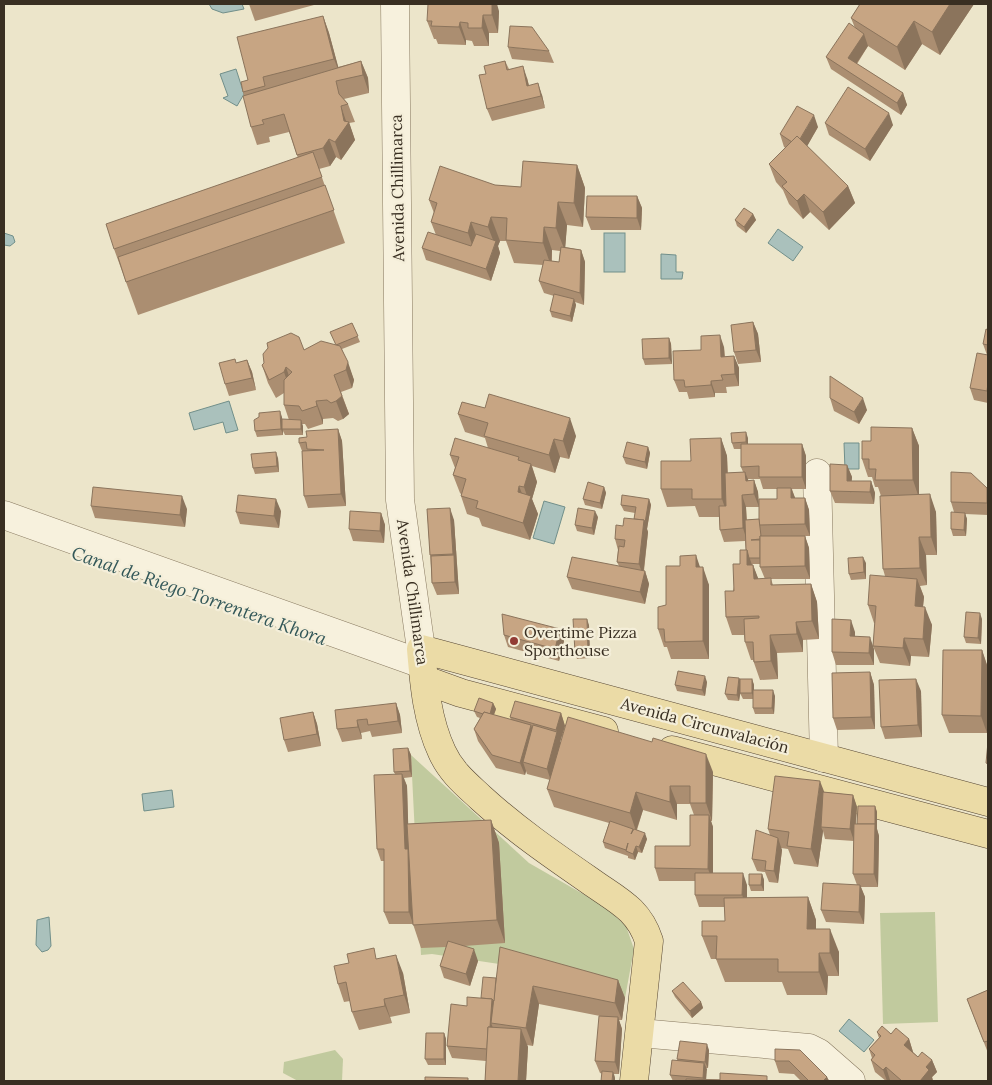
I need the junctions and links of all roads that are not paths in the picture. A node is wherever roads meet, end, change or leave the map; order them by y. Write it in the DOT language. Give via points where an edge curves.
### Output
graph roads {
  1 [pos="395,4"];
  2 [pos="817,473"];
  3 [pos="4,515"];
  4 [pos="423,664"];
  5 [pos="825,746"];
  6 [pos="988,802"];
  7 [pos="988,834"];
  8 [pos="640,1033"];
  9 [pos="634,1081"];
  10 [pos="851,1081"];
  1 -- 4 [label="street, Avenida Chillimarca" via="399,482"];
  2 -- 5 [label="street"];
  3 -- 4 [label="street, Avenida Circunvalación"];
  4 -- 5 [label="main road, Avenida Circunvalación"];
  4 -- 7 [label="main road, Avenida Circunvalación" via="461,693"];
  4 -- 8 [label="main road, Avenida Chillimarca" via="426,701 433,729 456,776 514,828 638,916 649,941"];
  5 -- 6 [label="main road, Avenida Circunvalación"];
  8 -- 9 [label="main road, Avenida Chillimarca"];
  8 -- 10 [label="street" via="796,1045 819,1053"];
}
